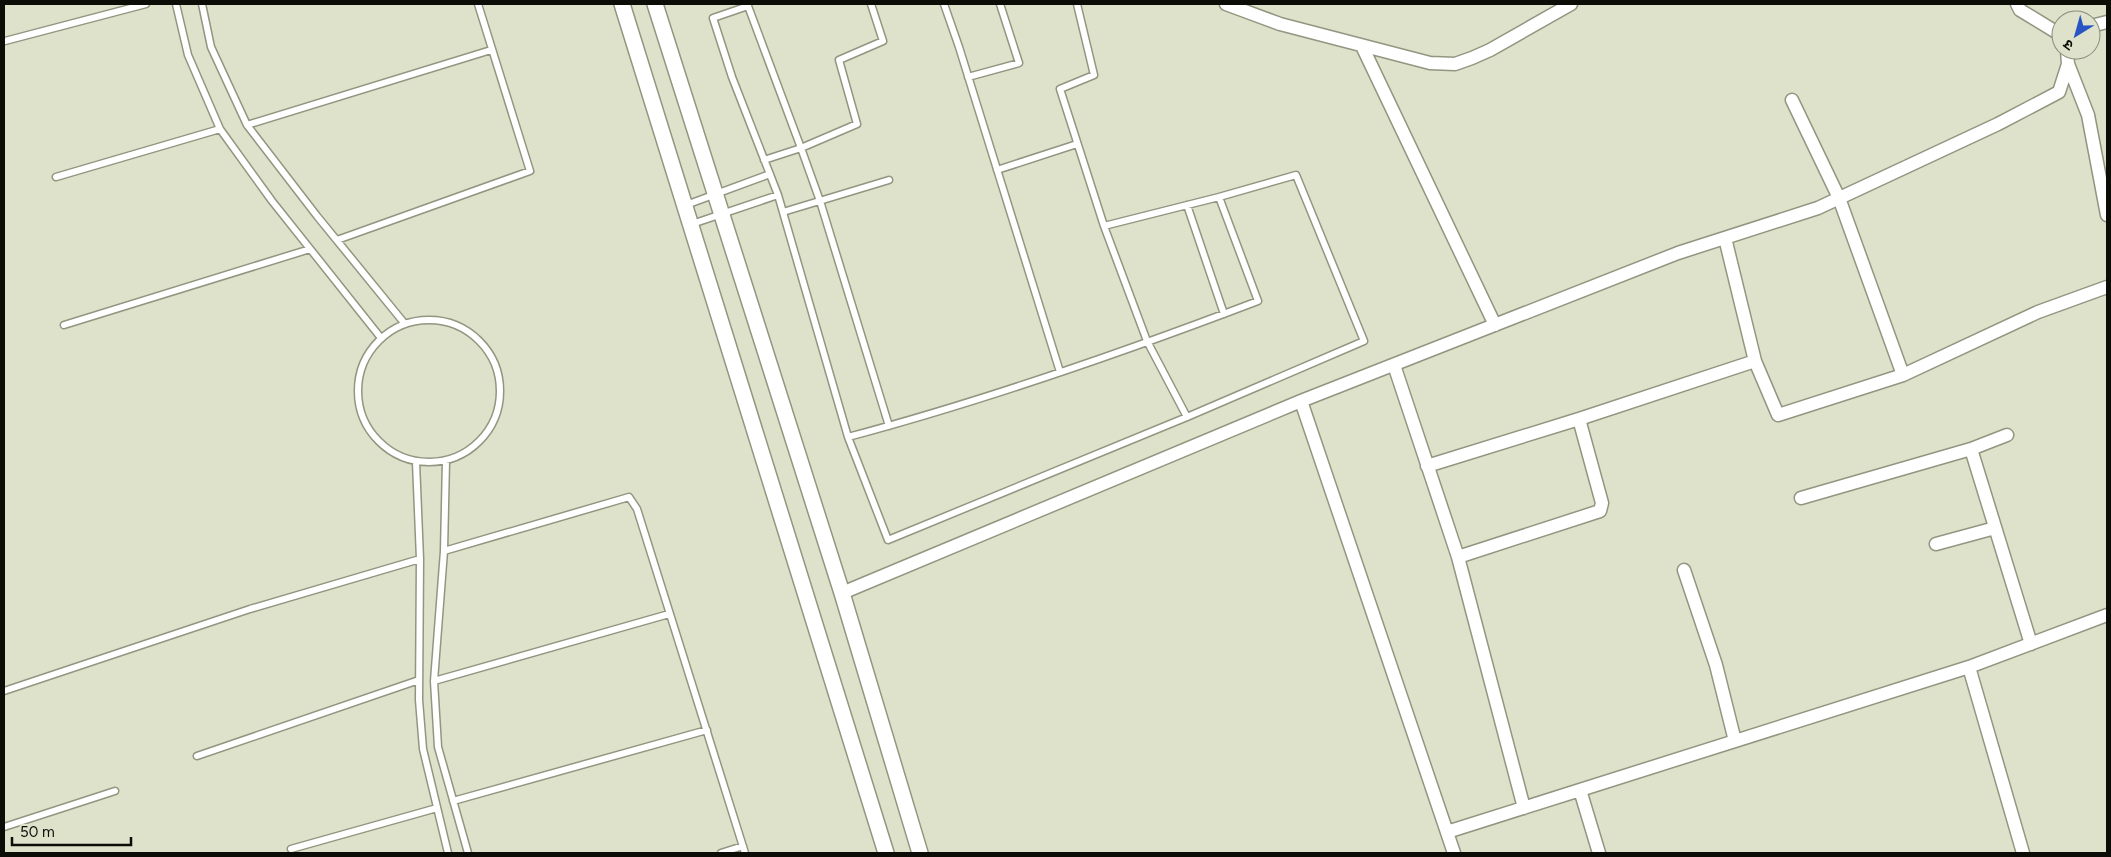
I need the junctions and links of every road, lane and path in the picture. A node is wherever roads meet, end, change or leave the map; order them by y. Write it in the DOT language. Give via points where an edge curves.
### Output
graph roads {
  1 [pos="146,4"];
  2 [pos="176,4"];
  3 [pos="202,4"];
  4 [pos="478,4"];
  5 [pos="622,4"];
  6 [pos="655,4"];
  7 [pos="871,4"];
  8 [pos="944,4"];
  9 [pos="1000,4"];
  10 [pos="1077,4"];
  11 [pos="1226,4"];
  12 [pos="1571,4"];
  13 [pos="2017,4"];
  14 [pos="748,5"];
  15 [pos="2051,29"];
  16 [pos="5,41"];
  17 [pos="1362,46"];
  18 [pos="491,50"];
  19 [pos="2067,60"];
  20 [pos="2068,64"];
  21 [pos="968,77"];
  22 [pos="1792,100"];
  23 [pos="247,125"];
  24 [pos="220,129"];
  25 [pos="1078,144"];
  26 [pos="801,148"];
  27 [pos="764,160"];
  28 [pos="997,170"];
  29 [pos="770,174"];
  30 [pos="56,177"];
  31 [pos="889,180"];
  32 [pos="716,193"];
  33 [pos="778,195"];
  34 [pos="1219,197"];
  35 [pos="1839,198"];
  36 [pos="820,201"];
  37 [pos="686,205"];
  38 [pos="1187,205"];
  39 [pos="783,212"];
  40 [pos="722,213"];
  41 [pos="2107,215"];
  42 [pos="692,224"];
  43 [pos="1104,226"];
  44 [pos="1725,238"];
  45 [pos="337,240"];
  46 [pos="310,249"];
  47 [pos="2107,286"];
  48 [pos="1224,314"];
  49 [pos="405,324"];
  50 [pos="64,325"];
  51 [pos="1495,325"];
  52 [pos="382,338"];
  53 [pos="1147,341"];
  54 [pos="1755,361"];
  55 [pos="1394,364"];
  56 [pos="1060,372"];
  57 [pos="1902,375"];
  58 [pos="1301,400"];
  59 [pos="1186,418"];
  60 [pos="1579,419"];
  61 [pos="888,426"];
  62 [pos="2007,435"];
  63 [pos="848,437"];
  64 [pos="1971,449"];
  65 [pos="446,461"];
  66 [pos="416,462"];
  67 [pos="1427,466"];
  68 [pos="1801,498"];
  69 [pos="1995,528"];
  70 [pos="1936,544"];
  71 [pos="444,551"];
  72 [pos="1458,557"];
  73 [pos="420,559"];
  74 [pos="1684,570"];
  75 [pos="842,593"];
  76 [pos="669,614"];
  77 [pos="2107,615"];
  78 [pos="2031,644"];
  79 [pos="1970,667"];
  80 [pos="419,680"];
  81 [pos="434,681"];
  82 [pos="4,691"];
  83 [pos="707,730"];
  84 [pos="1735,741"];
  85 [pos="197,756"];
  86 [pos="115,790"];
  87 [pos="1580,790"];
  88 [pos="453,801"];
  89 [pos="437,808"];
  90 [pos="1524,808"];
  91 [pos="4,827"];
  92 [pos="1447,832"];
  93 [pos="291,849"];
  94 [pos="744,850"];
  95 [pos="448,853"];
  96 [pos="468,853"];
  97 [pos="721,853"];
  98 [pos="886,853"];
  99 [pos="920,853"];
  100 [pos="1454,853"];
  101 [pos="1599,853"];
  102 [pos="2024,853"];
  1 -- 16 [label="lane"];
  2 -- 24 [label="lane" via="188,55"];
  3 -- 23 [label="lane" via="211,47"];
  4 -- 18 [label="lane"];
  5 -- 37 [label="street"];
  6 -- 32 [label="street"];
  7 -- 26 [label="lane" via="884,41 839,60 858,124"];
  8 -- 21 [label="lane"];
  9 -- 21 [label="lane" via="1019,63"];
  10 -- 25 [label="lane" via="1094,75 1060,89"];
  11 -- 17 [label="street" via="1280,24"];
  12 -- 17 [label="street" via="1490,50 1455,64 1430,63"];
  13 -- 15 [label="street" via="2020,10"];
  14 -- 26 [label="lane"];
  14 -- 27 [label="lane" via="712,18"];
  17 -- 51 [label="street"];
  18 -- 23 [label="lane"];
  18 -- 45 [label="lane" via="530,171"];
  19 -- 20 [label="street"];
  20 -- 35 [label="street" via="2060,92"];
  20 -- 41 [label="street" via="2088,115"];
  21 -- 28 [label="lane"];
  22 -- 35 [label="street"];
  23 -- 45 [label="lane"];
  24 -- 30 [label="lane"];
  24 -- 46 [label="lane"];
  25 -- 28 [label="lane"];
  25 -- 43 [label="lane"];
  26 -- 27 [label="lane"];
  26 -- 36 [label="lane"];
  27 -- 29 [label="lane"];
  28 -- 56 [label="lane"];
  29 -- 32 [label="lane"];
  29 -- 33 [label="lane"];
  31 -- 36 [label="lane"];
  32 -- 37 [label="lane"];
  32 -- 40 [label="street"];
  33 -- 39 [label="lane"];
  33 -- 40 [label="lane"];
  34 -- 38 [label="lane"];
  34 -- 48 [label="lane" via="1258,301"];
  34 -- 59 [label="lane" via="1296,175 1364,341"];
  35 -- 44 [label="street"];
  35 -- 57 [label="street"];
  36 -- 39 [label="lane"];
  36 -- 61 [label="lane"];
  37 -- 42 [label="street"];
  38 -- 43 [label="lane"];
  38 -- 48 [label="lane"];
  39 -- 63 [label="lane"];
  40 -- 42 [label="lane"];
  40 -- 75 [label="street"];
  42 -- 98 [label="street"];
  43 -- 53 [label="lane"];
  44 -- 51 [label="street" via="1678,253"];
  44 -- 54 [label="street"];
  45 -- 49 [label="lane"];
  46 -- 50 [label="lane"];
  46 -- 52 [label="lane"];
  47 -- 57 [label="street" via="2038,312"];
  48 -- 53 [label="lane"];
  49 -- 52 [label="lane"];
  49 -- 65 [label="lane" via="432,320 452,324 485,347 495,365 500,398 493,424 481,441"];
  51 -- 55 [label="street"];
  52 -- 66 [label="lane" via="364,360 357,381 358,403 364,424 377,442 395,455"];
  53 -- 56 [label="lane"];
  53 -- 59 [label="lane"];
  54 -- 57 [label="street" via="1778,415"];
  54 -- 60 [label="street"];
  55 -- 58 [label="street"];
  55 -- 67 [label="street"];
  56 -- 61 [label="lane"];
  58 -- 75 [label="street"];
  58 -- 92 [label="street"];
  59 -- 63 [label="lane" via="888,540"];
  60 -- 67 [label="street"];
  60 -- 72 [label="street" via="1602,503 1600,511"];
  61 -- 63 [label="lane"];
  62 -- 64 [label="street"];
  64 -- 68 [label="street"];
  64 -- 69 [label="street"];
  65 -- 66 [label="lane"];
  65 -- 71 [label="lane"];
  66 -- 73 [label="lane"];
  67 -- 72 [label="street"];
  69 -- 70 [label="street"];
  69 -- 78 [label="street"];
  71 -- 76 [label="lane" via="629,497 637,509"];
  71 -- 81 [label="lane"];
  72 -- 90 [label="street"];
  73 -- 80 [label="lane"];
  73 -- 82 [label="lane" via="250,609"];
  74 -- 84 [label="street" via="1716,665"];
  75 -- 99 [label="street"];
  76 -- 81 [label="lane"];
  76 -- 83 [label="lane"];
  77 -- 78 [label="street"];
  78 -- 79 [label="street"];
  79 -- 84 [label="street"];
  79 -- 102 [label="street"];
  80 -- 85 [label="lane"];
  80 -- 89 [label="lane" via="423,749"];
  81 -- 88 [label="lane" via="438,747"];
  83 -- 88 [label="lane"];
  83 -- 94 [label="lane"];
  84 -- 87 [label="street"];
  86 -- 91 [label="lane"];
  87 -- 90 [label="street"];
  87 -- 101 [label="street"];
  88 -- 96 [label="lane"];
  89 -- 93 [label="lane"];
  89 -- 95 [label="lane"];
  90 -- 92 [label="street"];
  92 -- 100 [label="street"];
  94 -- 97 [label="lane"];
}
